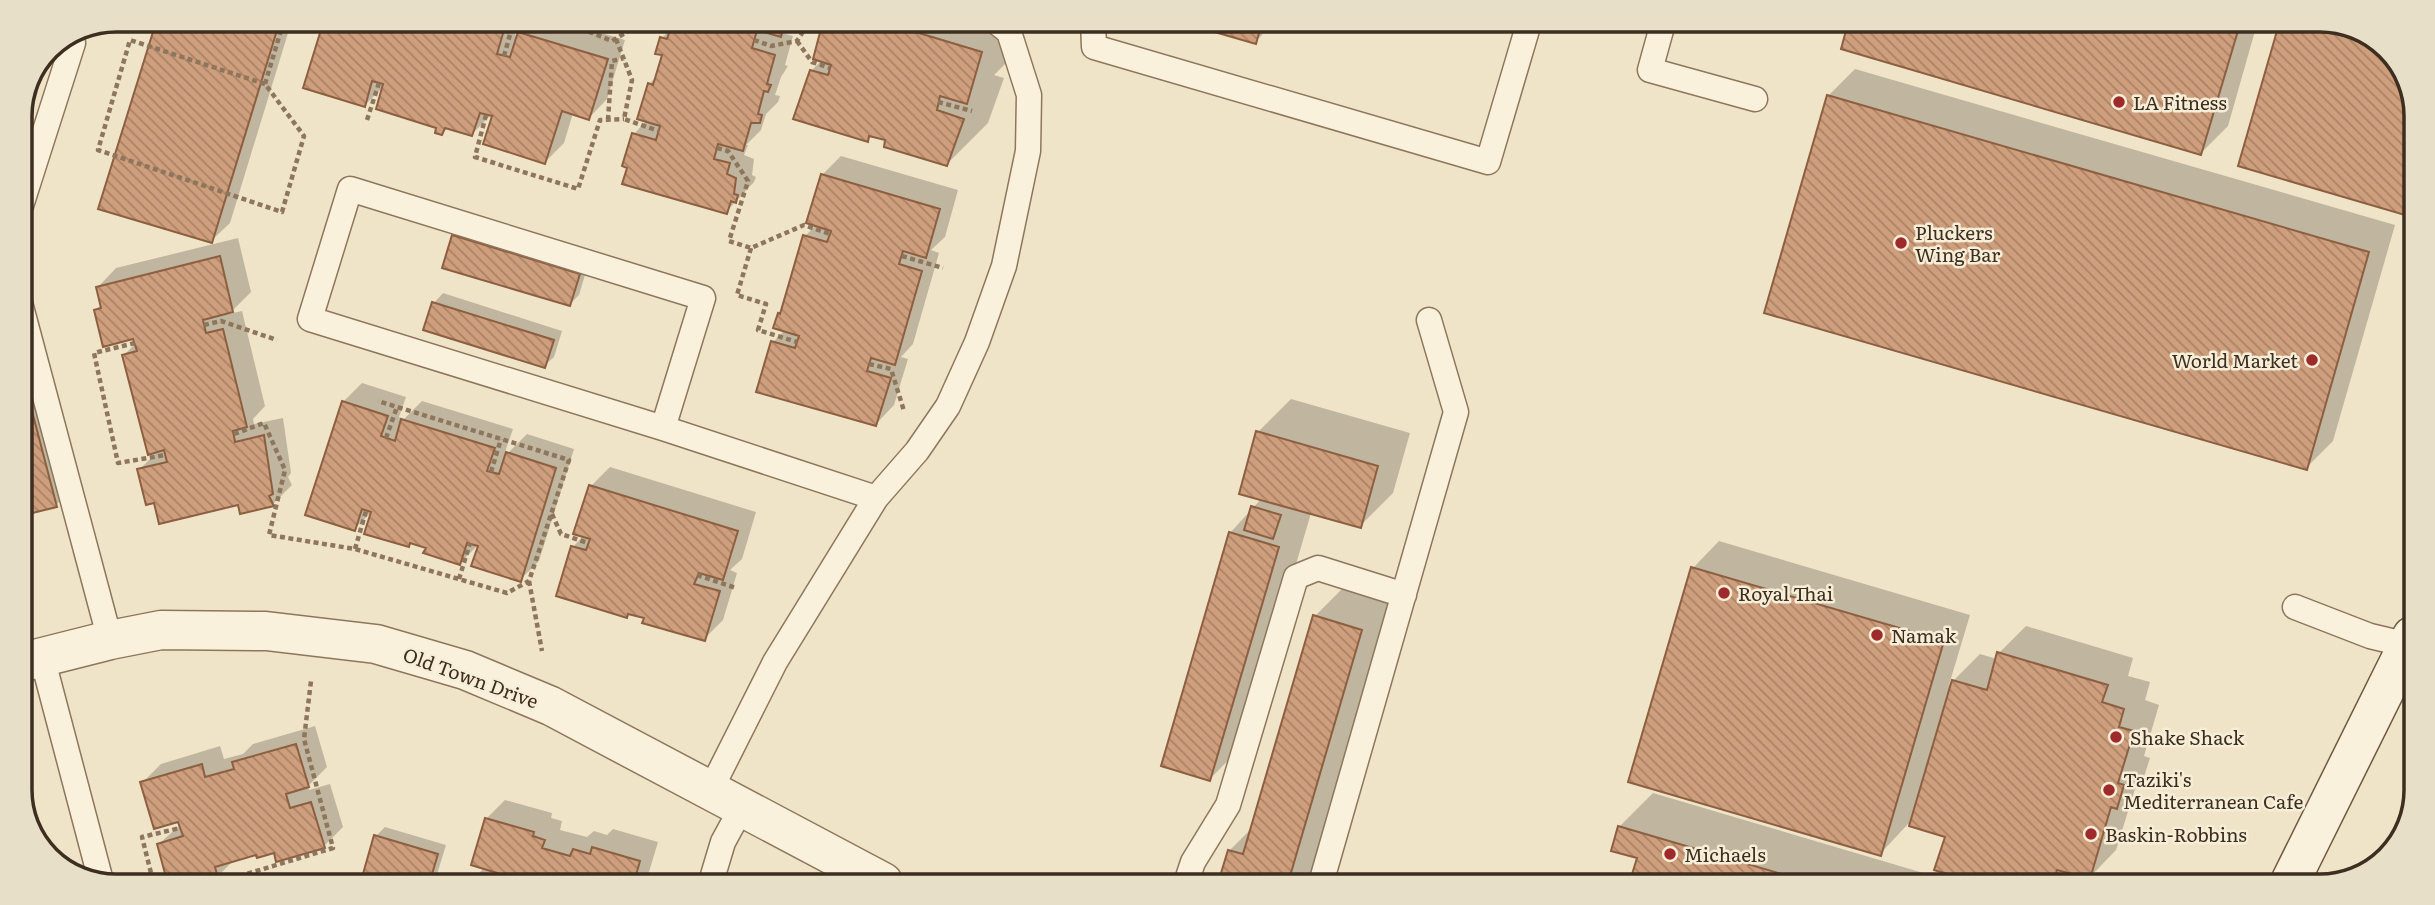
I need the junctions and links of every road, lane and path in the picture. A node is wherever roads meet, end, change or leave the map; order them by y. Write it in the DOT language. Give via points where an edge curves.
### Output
graph roads {
  1 [pos="280,32"];
  2 [pos="511,32"];
  3 [pos="592,32"];
  4 [pos="627,32"];
  5 [pos="803,32"];
  6 [pos="1009,32"];
  7 [pos="1093,32"];
  8 [pos="1526,32"];
  9 [pos="1661,32"];
  10 [pos="616,39"];
  11 [pos="754,40"];
  12 [pos="797,41"];
  13 [pos="73,44"];
  14 [pos="504,56"];
  15 [pos="624,58"];
  16 [pos="830,68"];
  17 [pos="379,83"];
  18 [pos="265,84"];
  19 [pos="1755,99"];
  20 [pos="938,102"];
  21 [pos="972,111"];
  22 [pos="486,115"];
  23 [pos="624,118"];
  24 [pos="367,120"];
  25 [pos="608,120"];
  26 [pos="659,131"];
  27 [pos="717,148"];
  28 [pos="32,171"];
  29 [pos="830,234"];
  30 [pos="751,248"];
  31 [pos="902,256"];
  32 [pos="943,268"];
  33 [pos="1429,320"];
  34 [pos="204,325"];
  35 [pos="277,340"];
  36 [pos="797,342"];
  37 [pos="135,344"];
  38 [pos="32,348"];
  39 [pos="869,364"];
  40 [pos="378,401"];
  41 [pos="397,407"];
  42 [pos="663,428"];
  43 [pos="234,435"];
  44 [pos="386,438"];
  45 [pos="501,439"];
  46 [pos="917,451"];
  47 [pos="165,454"];
  48 [pos="491,472"];
  49 [pos="876,498"];
  50 [pos="366,511"];
  51 [pos="551,513"];
  52 [pos="588,542"];
  53 [pos="470,543"];
  54 [pos="355,549"];
  55 [pos="697,575"];
  56 [pos="459,579"];
  57 [pos="529,581"];
  58 [pos="736,588"];
  59 [pos="1404,594"];
  60 [pos="2295,607"];
  61 [pos="110,640"];
  62 [pos="2404,641"];
  63 [pos="542,651"];
  64 [pos="2404,654"];
  65 [pos="32,660"];
  66 [pos="32,662"];
  67 [pos="311,681"];
  68 [pos="726,799"];
  69 [pos="180,828"];
  70 [pos="99,872"];
  71 [pos="151,874"];
  72 [pos="246,874"];
  73 [pos="713,874"];
  74 [pos="864,874"];
  75 [pos="1189,874"];
  76 [pos="1324,874"];
  77 [pos="2294,874"];
  1 -- 18 [label="path"];
  2 -- 14 [label="path"];
  3 -- 10 [label="path"];
  4 -- 10 [label="path"];
  5 -- 12 [label="path"];
  6 -- 46 [label="lane" via="1029,96 1028,151 1004,266 948,406"];
  7 -- 8 [label="lane" via="1094,47 1488,162"];
  9 -- 19 [label="lane" via="1650,70"];
  10 -- 15 [label="path"];
  11 -- 12 [label="path" via="771,46"];
  12 -- 16 [label="path" via="812,62"];
  13 -- 28 [label="lane"];
  15 -- 23 [label="path" via="632,80"];
  15 -- 25 [label="path" via="612,61"];
  17 -- 24 [label="path"];
  18 -- 18 [label="path" via="304,136 282,212 98,150 130,40"];
  20 -- 21 [label="path"];
  22 -- 25 [label="path" via="475,158 578,189 600,120"];
  23 -- 25 [label="path"];
  23 -- 26 [label="path"];
  27 -- 30 [label="path" via="728,150 748,181 729,241"];
  29 -- 30 [label="path" via="804,225"];
  30 -- 36 [label="path" via="737,295 766,304 758,330"];
  31 -- 32 [label="path"];
  33 -- 59 [label="lane" via="1457,412"];
  34 -- 35 [label="path" via="221,321"];
  37 -- 47 [label="path" via="94,353 118,463"];
  38 -- 61 [label="lane"];
  39 -- 46 [label="path" via="891,369"];
  40 -- 41 [label="path"];
  41 -- 44 [label="path"];
  41 -- 45 [label="path"];
  42 -- 42 [label="lane" via="310,319 350,189 703,298"];
  42 -- 49 [label="lane"];
  43 -- 54 [label="path" via="264,423 285,470 269,535"];
  45 -- 48 [label="path"];
  45 -- 51 [label="path" via="569,460"];
  46 -- 49 [label="lane"];
  49 -- 68 [label="lane" via="775,662"];
  50 -- 54 [label="path"];
  51 -- 52 [label="path" via="561,534"];
  51 -- 57 [label="path"];
  53 -- 56 [label="path"];
  54 -- 56 [label="path"];
  55 -- 58 [label="path"];
  56 -- 57 [label="path" via="507,593"];
  57 -- 63 [label="path"];
  59 -- 75 [label="lane" via="1318,568 1296,577 1228,805"];
  59 -- 76 [label="lane"];
  60 -- 62 [label="lane" via="2370,636"];
  61 -- 65 [label="street, Old Town Drive"];
  61 -- 68 [label="street, Old Town Drive" via="161,630 266,631 376,644 465,670 551,706"];
  64 -- 77 [label="street"];
  66 -- 70 [label="lane" via="54,695"];
  67 -- 72 [label="path" via="303,739 333,848"];
  68 -- 73 [label="lane" via="723,842"];
  68 -- 74 [label="street, Old Town Drive"];
  69 -- 71 [label="path" via="142,837"];
}
